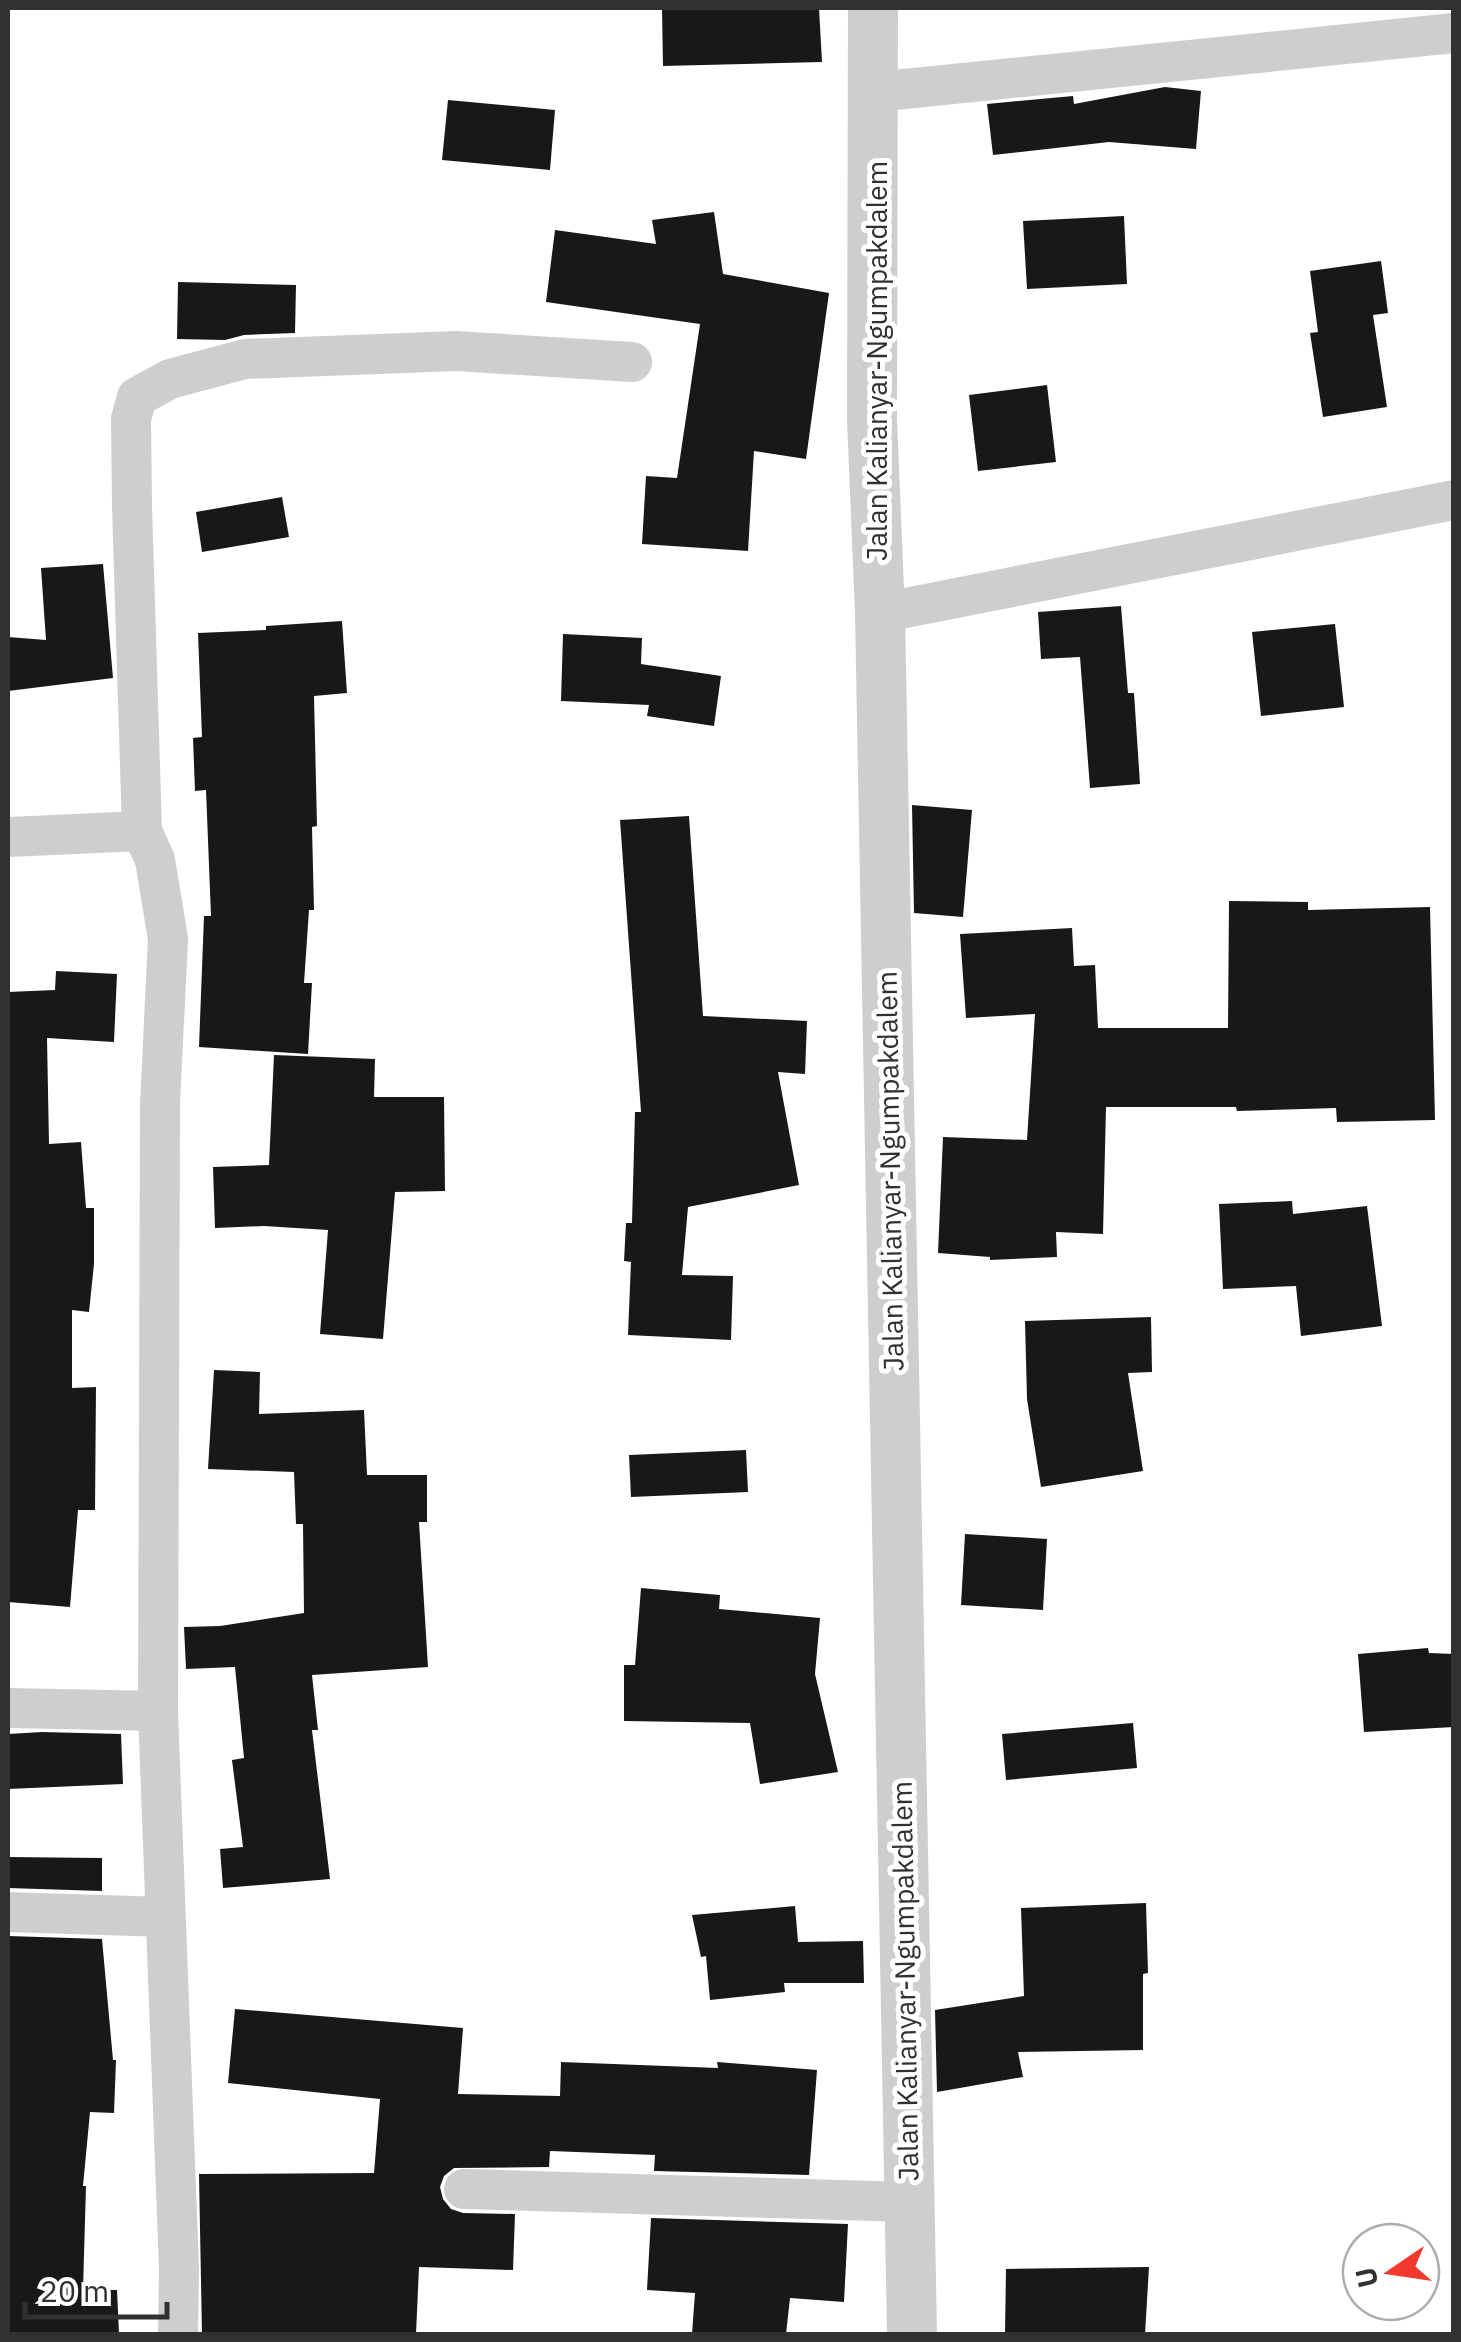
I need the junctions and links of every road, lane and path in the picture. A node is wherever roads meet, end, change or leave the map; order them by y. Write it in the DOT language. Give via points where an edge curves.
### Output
graph roads {
  1 [pos="874,8"];
  2 [pos="1454,33"];
  3 [pos="876,92"];
  4 [pos="632,362"];
  5 [pos="1454,500"];
  6 [pos="880,613"];
  7 [pos="142,830"];
  8 [pos="8,837"];
  9 [pos="8,1708"];
  10 [pos="158,1711"];
  11 [pos="8,1912"];
  12 [pos="165,1917"];
  13 [pos="464,2189"];
  14 [pos="910,2202"];
  15 [pos="178,2334"];
  16 [pos="912,2334"];
  1 -- 3 [label="street, Jalan Kalianyar-Ngumpakdalem"];
  2 -- 3 [label="street"];
  3 -- 6 [label="street, Jalan Kalianyar-Ngumpakdalem" via="872,420"];
  4 -- 7 [label="street" via="456,351 245,358 170,379 137,397 131,420"];
  5 -- 6 [label="street"];
  6 -- 14 [label="street, Jalan Kalianyar-Ngumpakdalem"];
  7 -- 8 [label="street"];
  7 -- 10 [label="street" via="155,860 168,939 160,1104"];
  9 -- 10 [label="street"];
  10 -- 12 [label="street"];
  11 -- 12 [label="street"];
  12 -- 15 [label="street"];
  13 -- 14 [label="street"];
  14 -- 16 [label="street, Jalan Kalianyar-Ngumpakdalem"];
}
